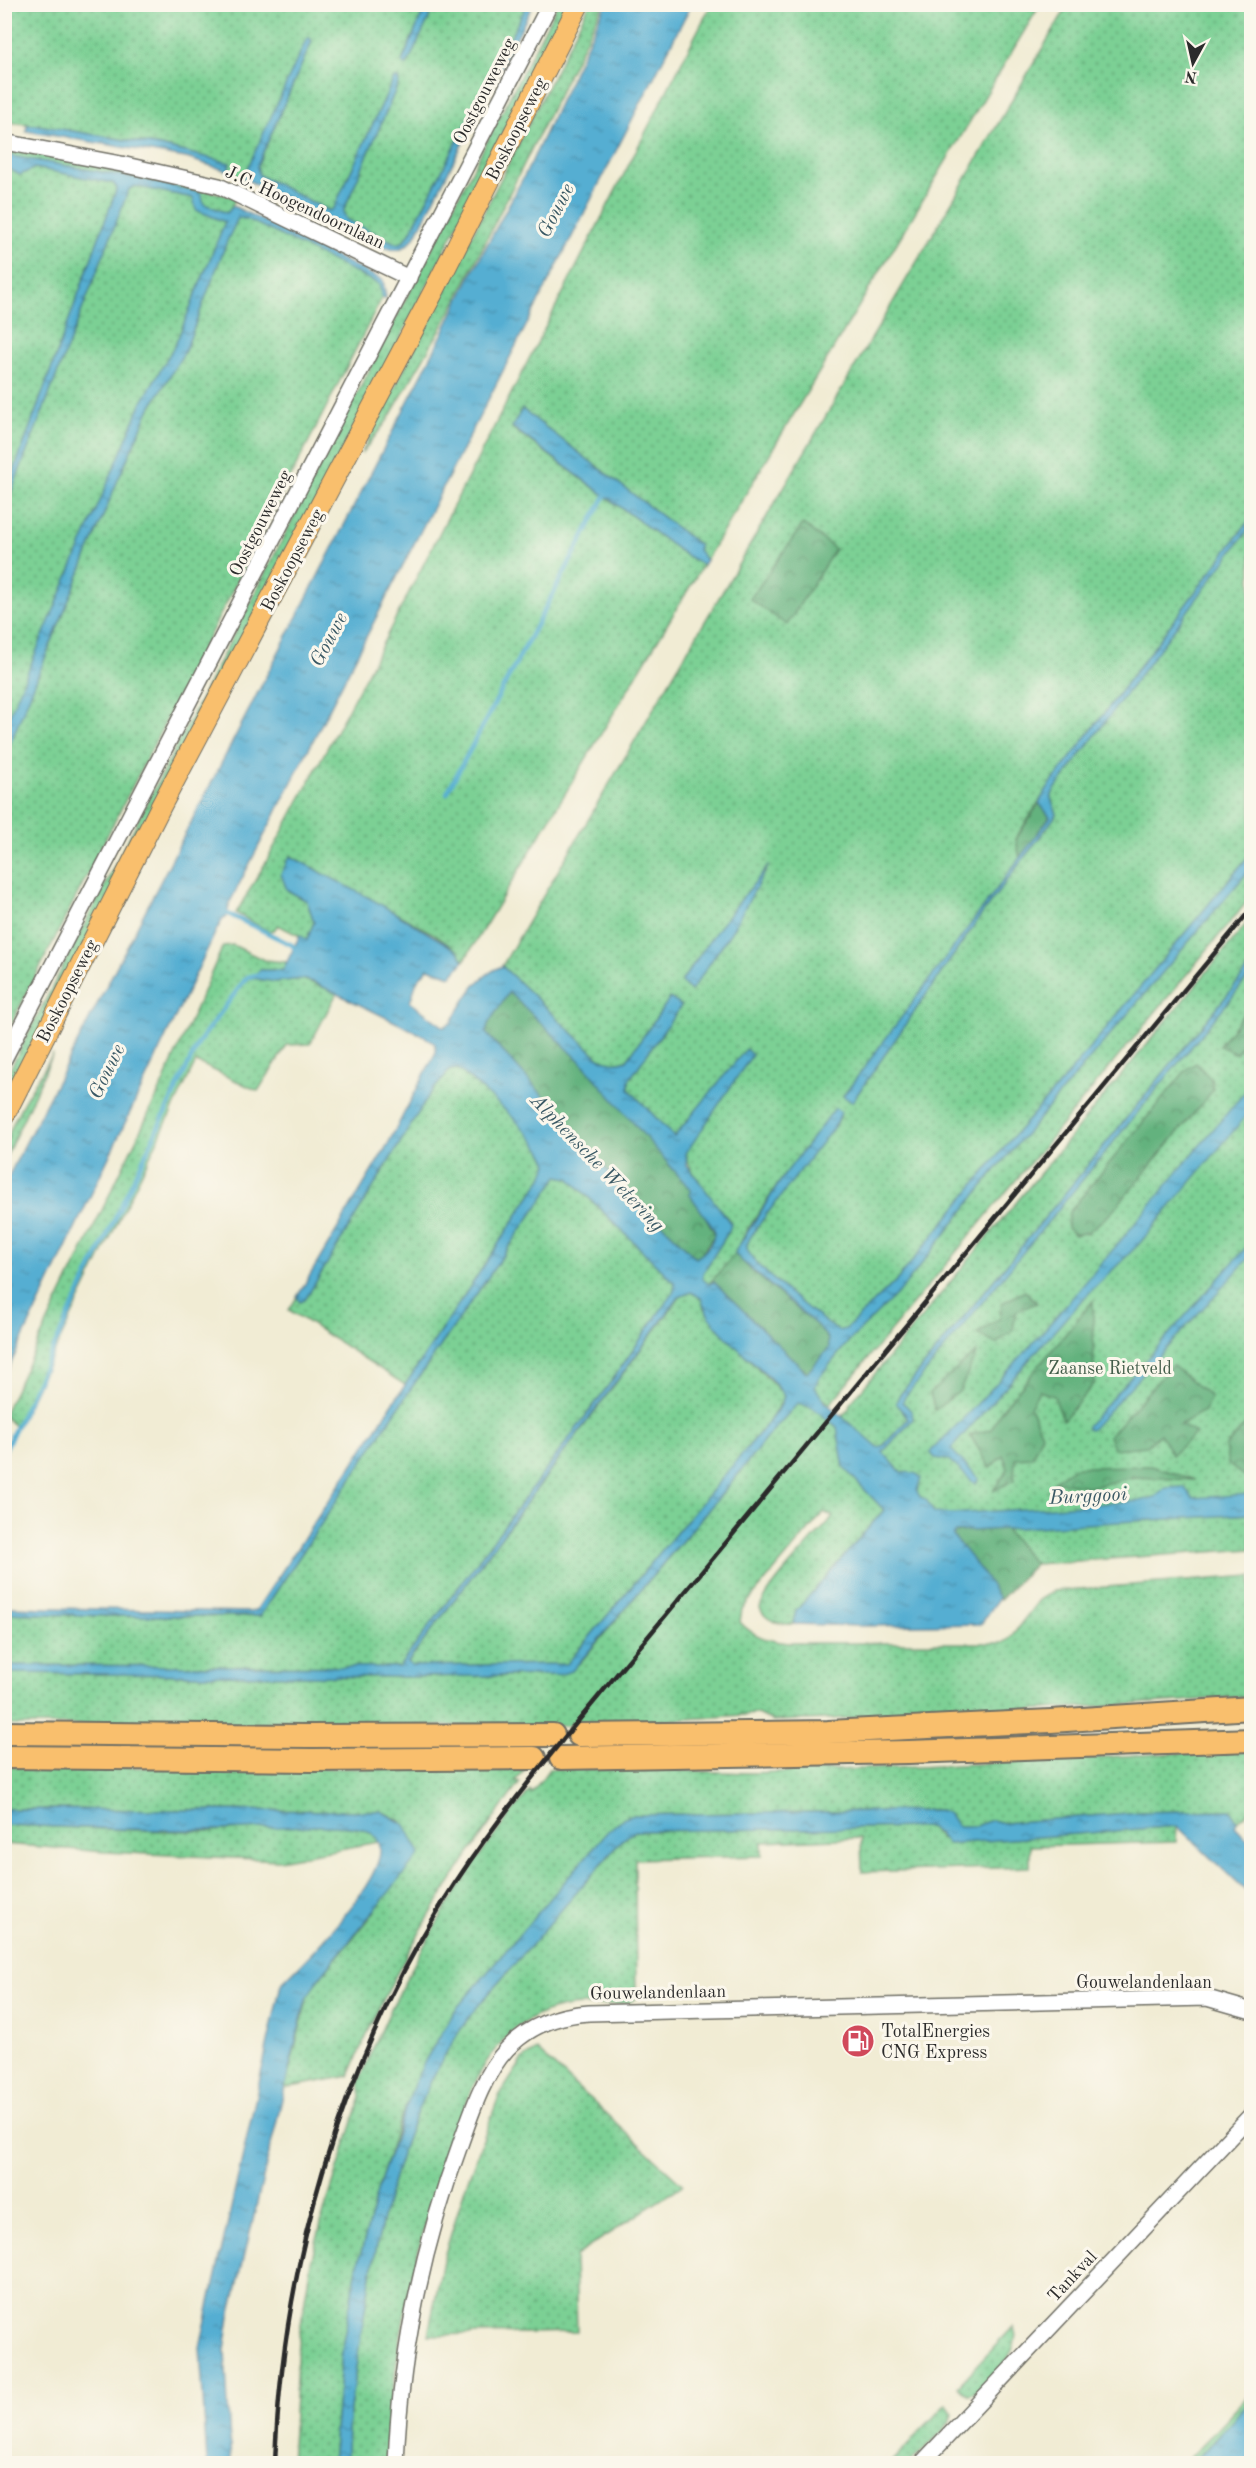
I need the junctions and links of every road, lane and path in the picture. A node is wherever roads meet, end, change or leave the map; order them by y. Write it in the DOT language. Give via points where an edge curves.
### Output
graph roads {
  1 [pos="550,4"];
  2 [pos="579,4"];
  3 [pos="4,142"];
  4 [pos="409,278"];
  5 [pos="4,1059"];
  6 [pos="4,1116"];
  7 [pos="1251,1708"];
  8 [pos="4,1733"];
  9 [pos="553,1735"];
  10 [pos="579,1735"];
  11 [pos="1251,1740"];
  12 [pos="4,1757"];
  13 [pos="534,1758"];
  14 [pos="561,1758"];
  15 [pos="1251,2011"];
  16 [pos="1251,2114"];
  17 [pos="396,2463"];
  18 [pos="921,2463"];
  1 -- 4 [label="street, Oostgouweweg"];
  2 -- 6 [label="main road, Boskoopseweg"];
  3 -- 4 [label="street, J.C. Hoogendoornlaan" via="219,186"];
  4 -- 5 [label="street, Oostgouweweg"];
  7 -- 10 [label="highway" via="828,1732"];
  8 -- 9 [label="highway"];
  11 -- 14 [label="highway" via="908,1752"];
  12 -- 13 [label="highway"];
  15 -- 17 [label="street, Gouwelandenlaan" via="1207,1998 589,2013 562,2016 542,2024 519,2038 497,2062 477,2100 451,2168 428,2244 411,2323"];
  16 -- 18 [label="street, Tankval"];
}
